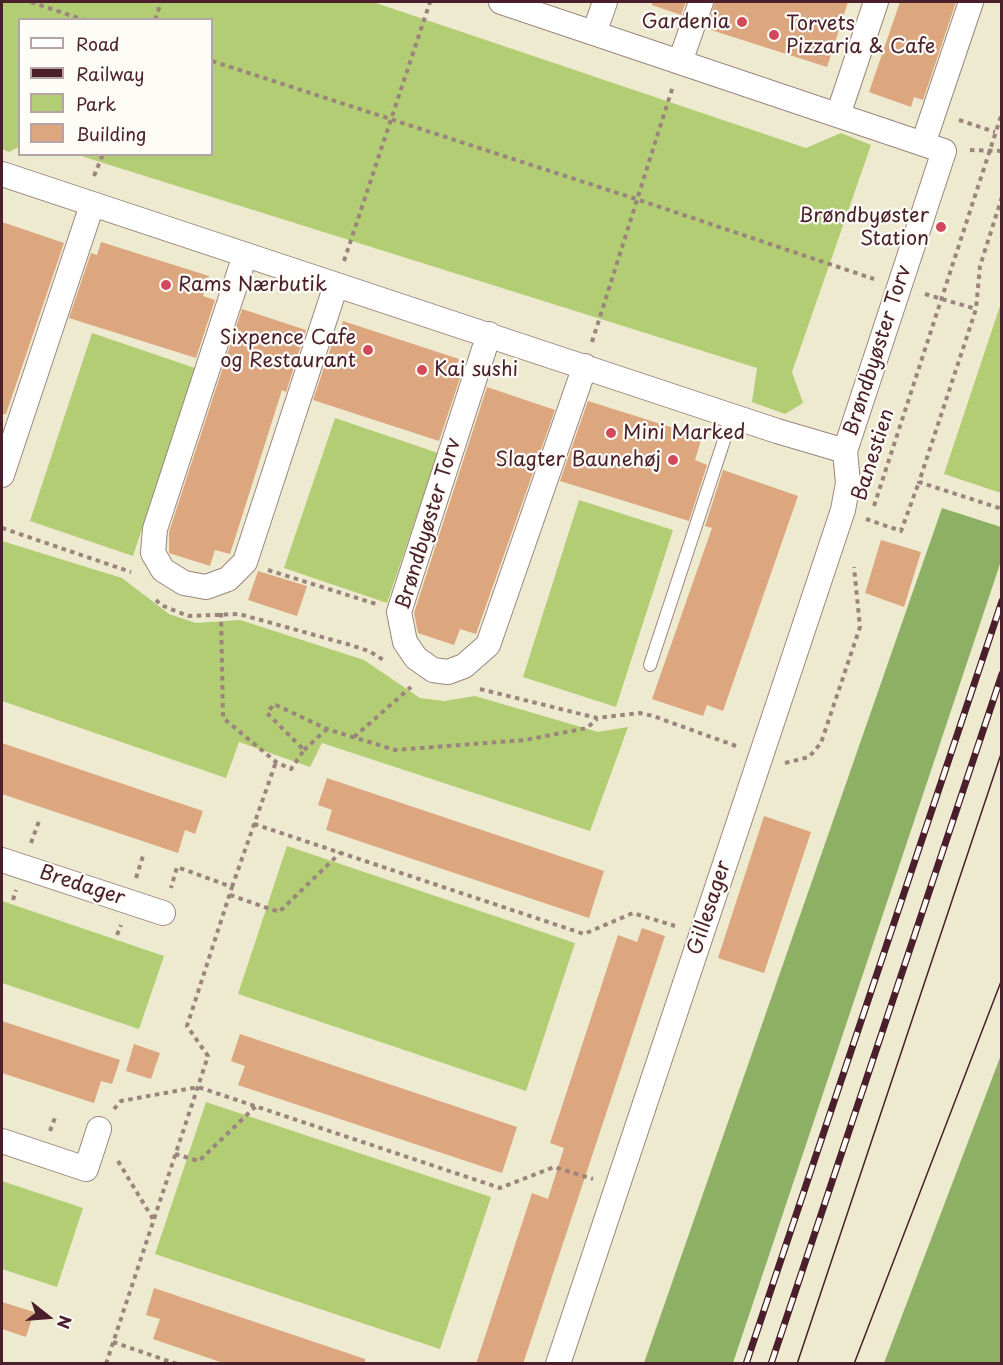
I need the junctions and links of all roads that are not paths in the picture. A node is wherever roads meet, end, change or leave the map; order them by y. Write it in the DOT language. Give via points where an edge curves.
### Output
graph roads {
  1 [pos="501,2"];
  2 [pos="604,2"];
  3 [pos="701,2"];
  4 [pos="876,2"];
  5 [pos="971,2"];
  6 [pos="594,33"];
  7 [pos="681,62"];
  8 [pos="838,115"];
  9 [pos="923,144"];
  10 [pos="2,178"];
  11 [pos="92,205"];
  12 [pos="245,255"];
  13 [pos="336,285"];
  14 [pos="489,334"];
  15 [pos="585,366"];
  16 [pos="732,416"];
  17 [pos="844,451"];
  18 [pos="2,475"];
  19 [pos="650,664"];
  20 [pos="2,860"];
  21 [pos="163,913"];
  22 [pos="99,1129"];
  23 [pos="2,1141"];
  24 [pos="558,1364"];
  1 -- 6 [label="street, Brøndbyøster Torv"];
  2 -- 6 [label="street"];
  3 -- 7 [label="street"];
  4 -- 8 [label="street"];
  5 -- 9 [label="street"];
  6 -- 7 [label="street, Brøndbyøster Torv"];
  7 -- 8 [label="street, Brøndbyøster Torv"];
  8 -- 9 [label="street, Brøndbyøster Torv"];
  9 -- 17 [label="street, Brøndbyøster Torv" via="945,151"];
  10 -- 11 [label="street, Brøndbyøster Torv"];
  11 -- 12 [label="street, Brøndbyøster Torv"];
  11 -- 18 [label="street"];
  12 -- 13 [label="street, Brøndbyøster Torv"];
  12 -- 13 [label="street" via="155,529 153,553 163,570 184,583 206,587 228,579 245,562"];
  13 -- 14 [label="street, Brøndbyøster Torv"];
  14 -- 15 [label="street, Brøndbyøster Torv"];
  14 -- 15 [label="street, Brøndbyøster Torv" via="399,612 405,642 416,658 433,670 448,672 464,666 488,645"];
  15 -- 16 [label="street, Brøndbyøster Torv"];
  16 -- 17 [label="street, Brøndbyøster Torv"];
  16 -- 19 [label="lane"];
  17 -- 24 [label="street, Gillesager" via="848,483 843,510"];
  20 -- 21 [label="street, Bredager"];
  22 -- 23 [label="street" via="86,1169"];
}
